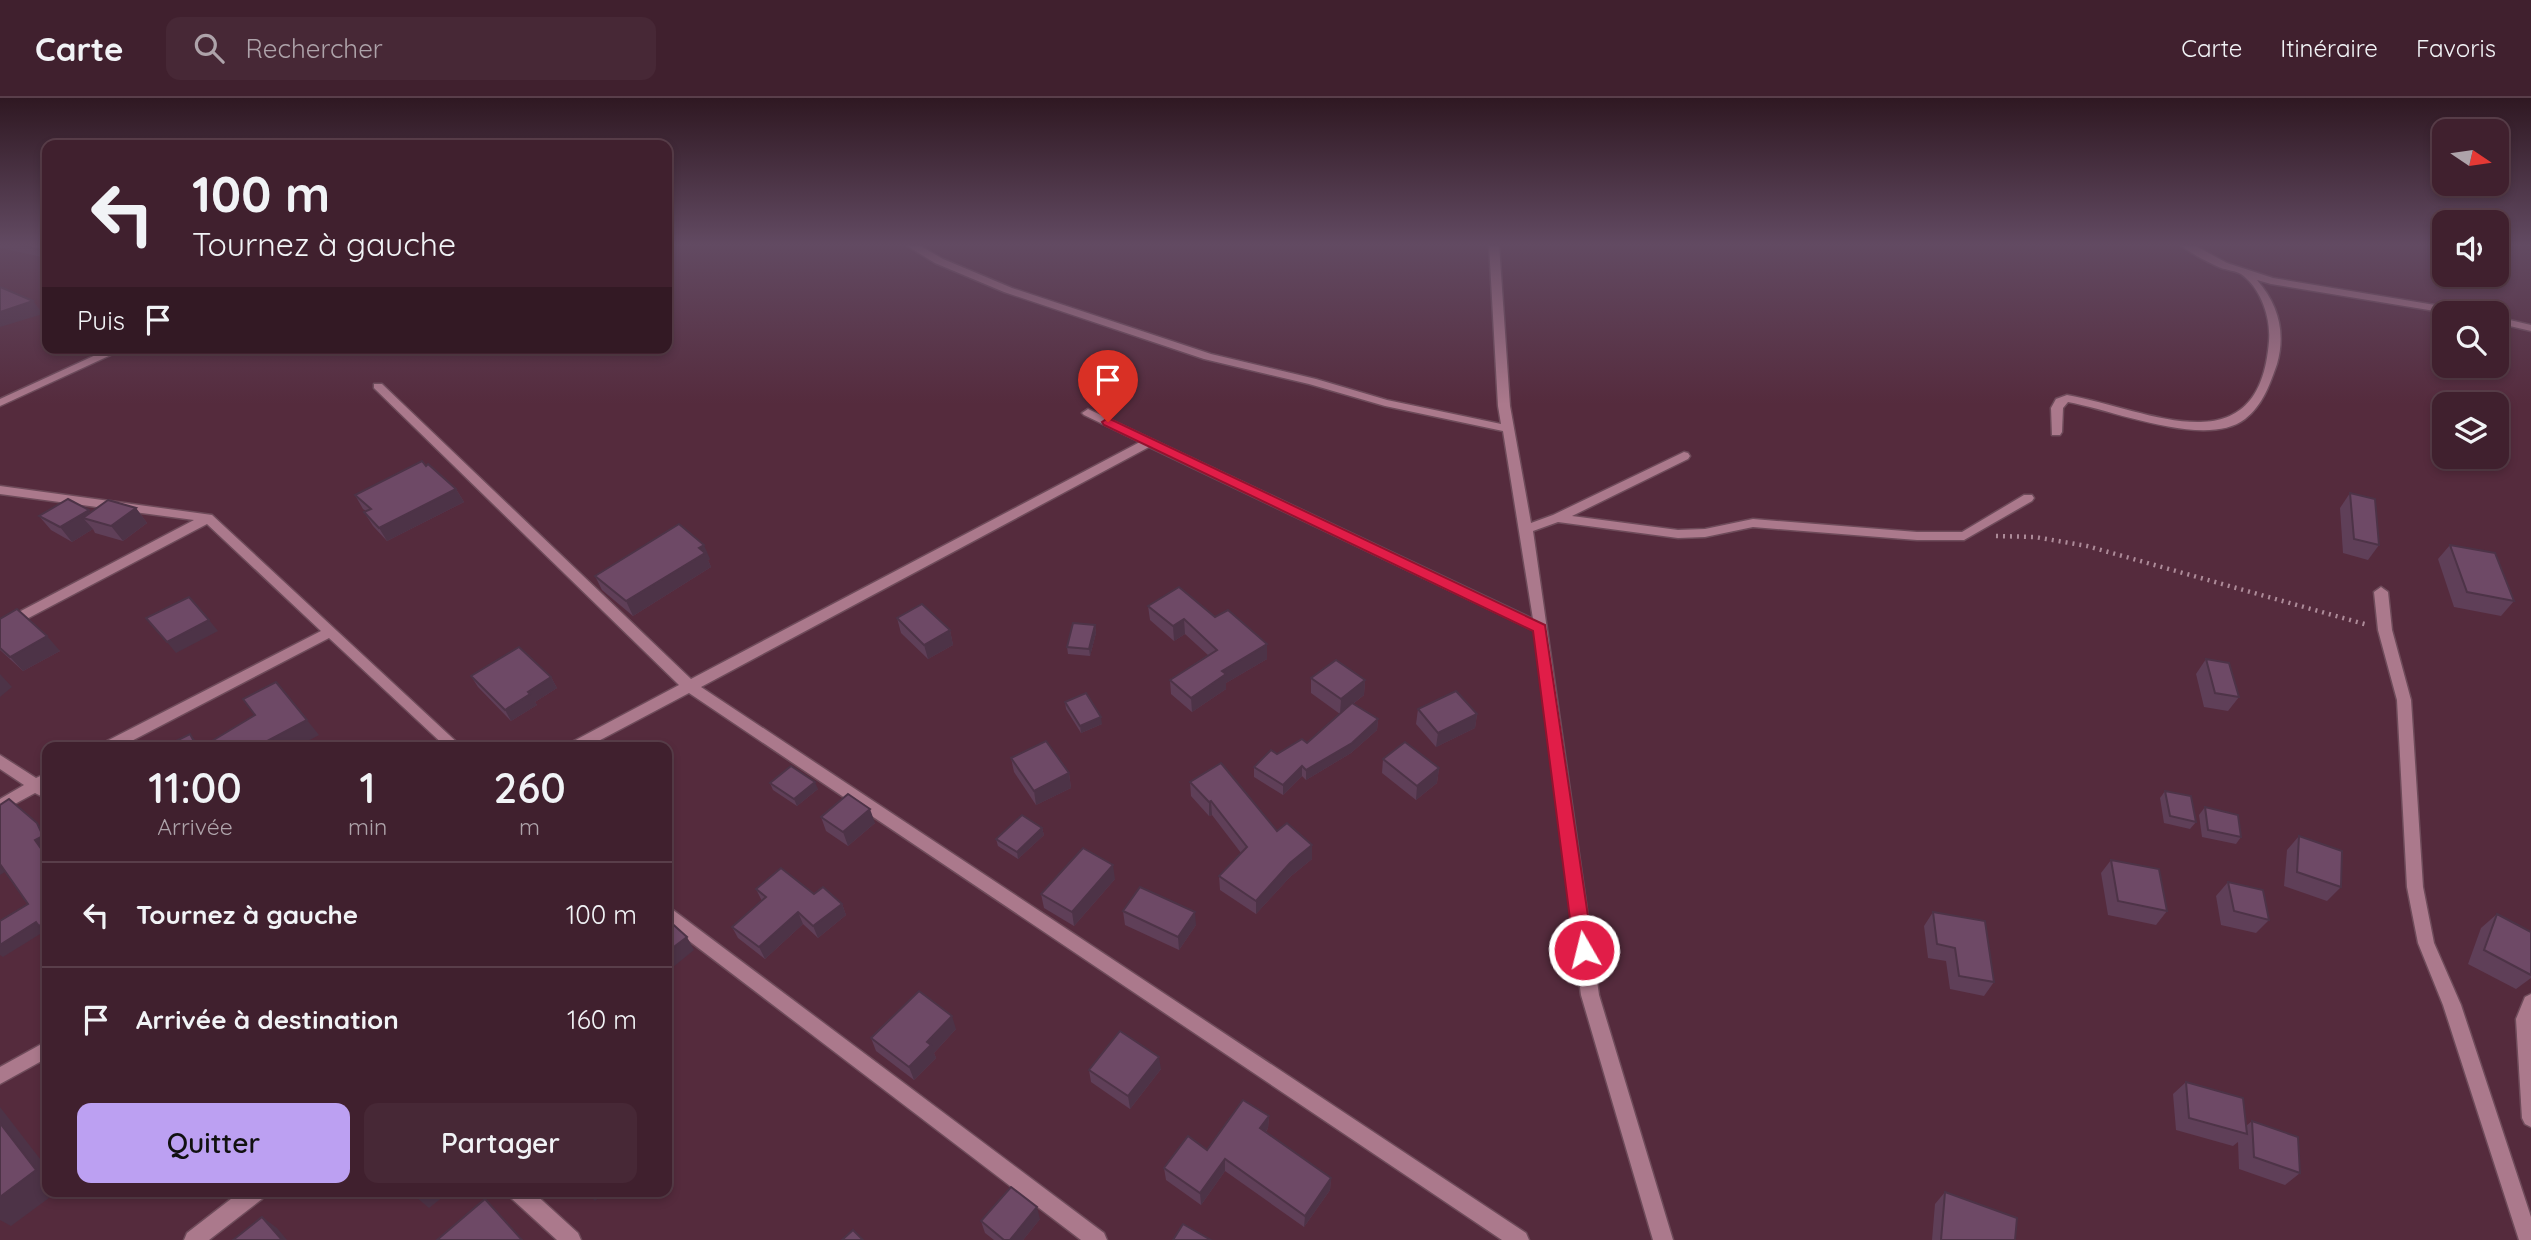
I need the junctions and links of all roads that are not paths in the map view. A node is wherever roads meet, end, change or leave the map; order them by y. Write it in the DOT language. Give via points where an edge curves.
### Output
graph roads {
  1 [pos="1030,297"];
  2 [pos="1497,297"];
  3 [pos="2266,297"];
  4 [pos="2363,297"];
  5 [pos="2432,308"];
  6 [pos="2509,323"];
  7 [pos="2531,328"];
  8 [pos="108,354"];
  9 [pos="378,386"];
  10 [pos="0,404"];
  11 [pos="1088,413"];
  12 [pos="1508,429"];
  13 [pos="2056,432"];
  14 [pos="1149,442"];
  15 [pos="1684,456"];
  16 [pos="0,490"];
  17 [pos="2028,498"];
  18 [pos="208,518"];
  19 [pos="1557,518"];
  20 [pos="1524,530"];
  21 [pos="2381,592"];
  22 [pos="0,628"];
  23 [pos="1540,628"];
  24 [pos="330,632"];
  25 [pos="690,686"];
  26 [pos="118,742"];
  27 [pos="450,742"];
  28 [pos="584,742"];
  29 [pos="0,761"];
  30 [pos="42,785"];
  31 [pos="42,786"];
  32 [pos="0,806"];
  33 [pos="672,919"];
  34 [pos="2531,1002"];
  35 [pos="42,1052"];
  36 [pos="0,1076"];
  37 [pos="2531,1118"];
  38 [pos="249,1197"];
  39 [pos="524,1197"];
  40 [pos="194,1240"];
  41 [pos="571,1240"];
  42 [pos="1097,1240"];
  43 [pos="1519,1240"];
  44 [pos="1663,1240"];
  45 [pos="2529,1240"];
  1 -- 12 [label="street" via="1208,357"];
  2 -- 12 [label="street"];
  3 -- 13 [label="street" via="2273,311 2276,340 2267,384 2250,411 2228,426 2193,427 2067,398 2057,408"];
  4 -- 5 [label="street"];
  6 -- 7 [label="street"];
  8 -- 10 [label="street"];
  9 -- 25 [label="street"];
  11 -- 14 [label="street"];
  12 -- 20 [label="street"];
  14 -- 23 [label="street"];
  14 -- 25 [label="street"];
  15 -- 19 [label="street"];
  16 -- 18 [label="street"];
  17 -- 19 [label="street" via="1964,536 1753,523 1678,534"];
  18 -- 22 [label="street"];
  18 -- 24 [label="street"];
  19 -- 20 [label="street"];
  20 -- 23 [label="street"];
  21 -- 45 [label="street" via="2385,630 2404,700 2415,887 2426,943 2452,1005"];
  23 -- 44 [label="street" via="1590,995"];
  24 -- 26 [label="street"];
  24 -- 27 [label="street"];
  25 -- 28 [label="street"];
  25 -- 43 [label="street"];
  29 -- 30 [label="street"];
  31 -- 32 [label="street"];
  33 -- 42 [label="street"];
  34 -- 37 [label="street" via="2525,1019"];
  35 -- 36 [label="street"];
  38 -- 40 [label="street"];
  39 -- 41 [label="street"];
}
